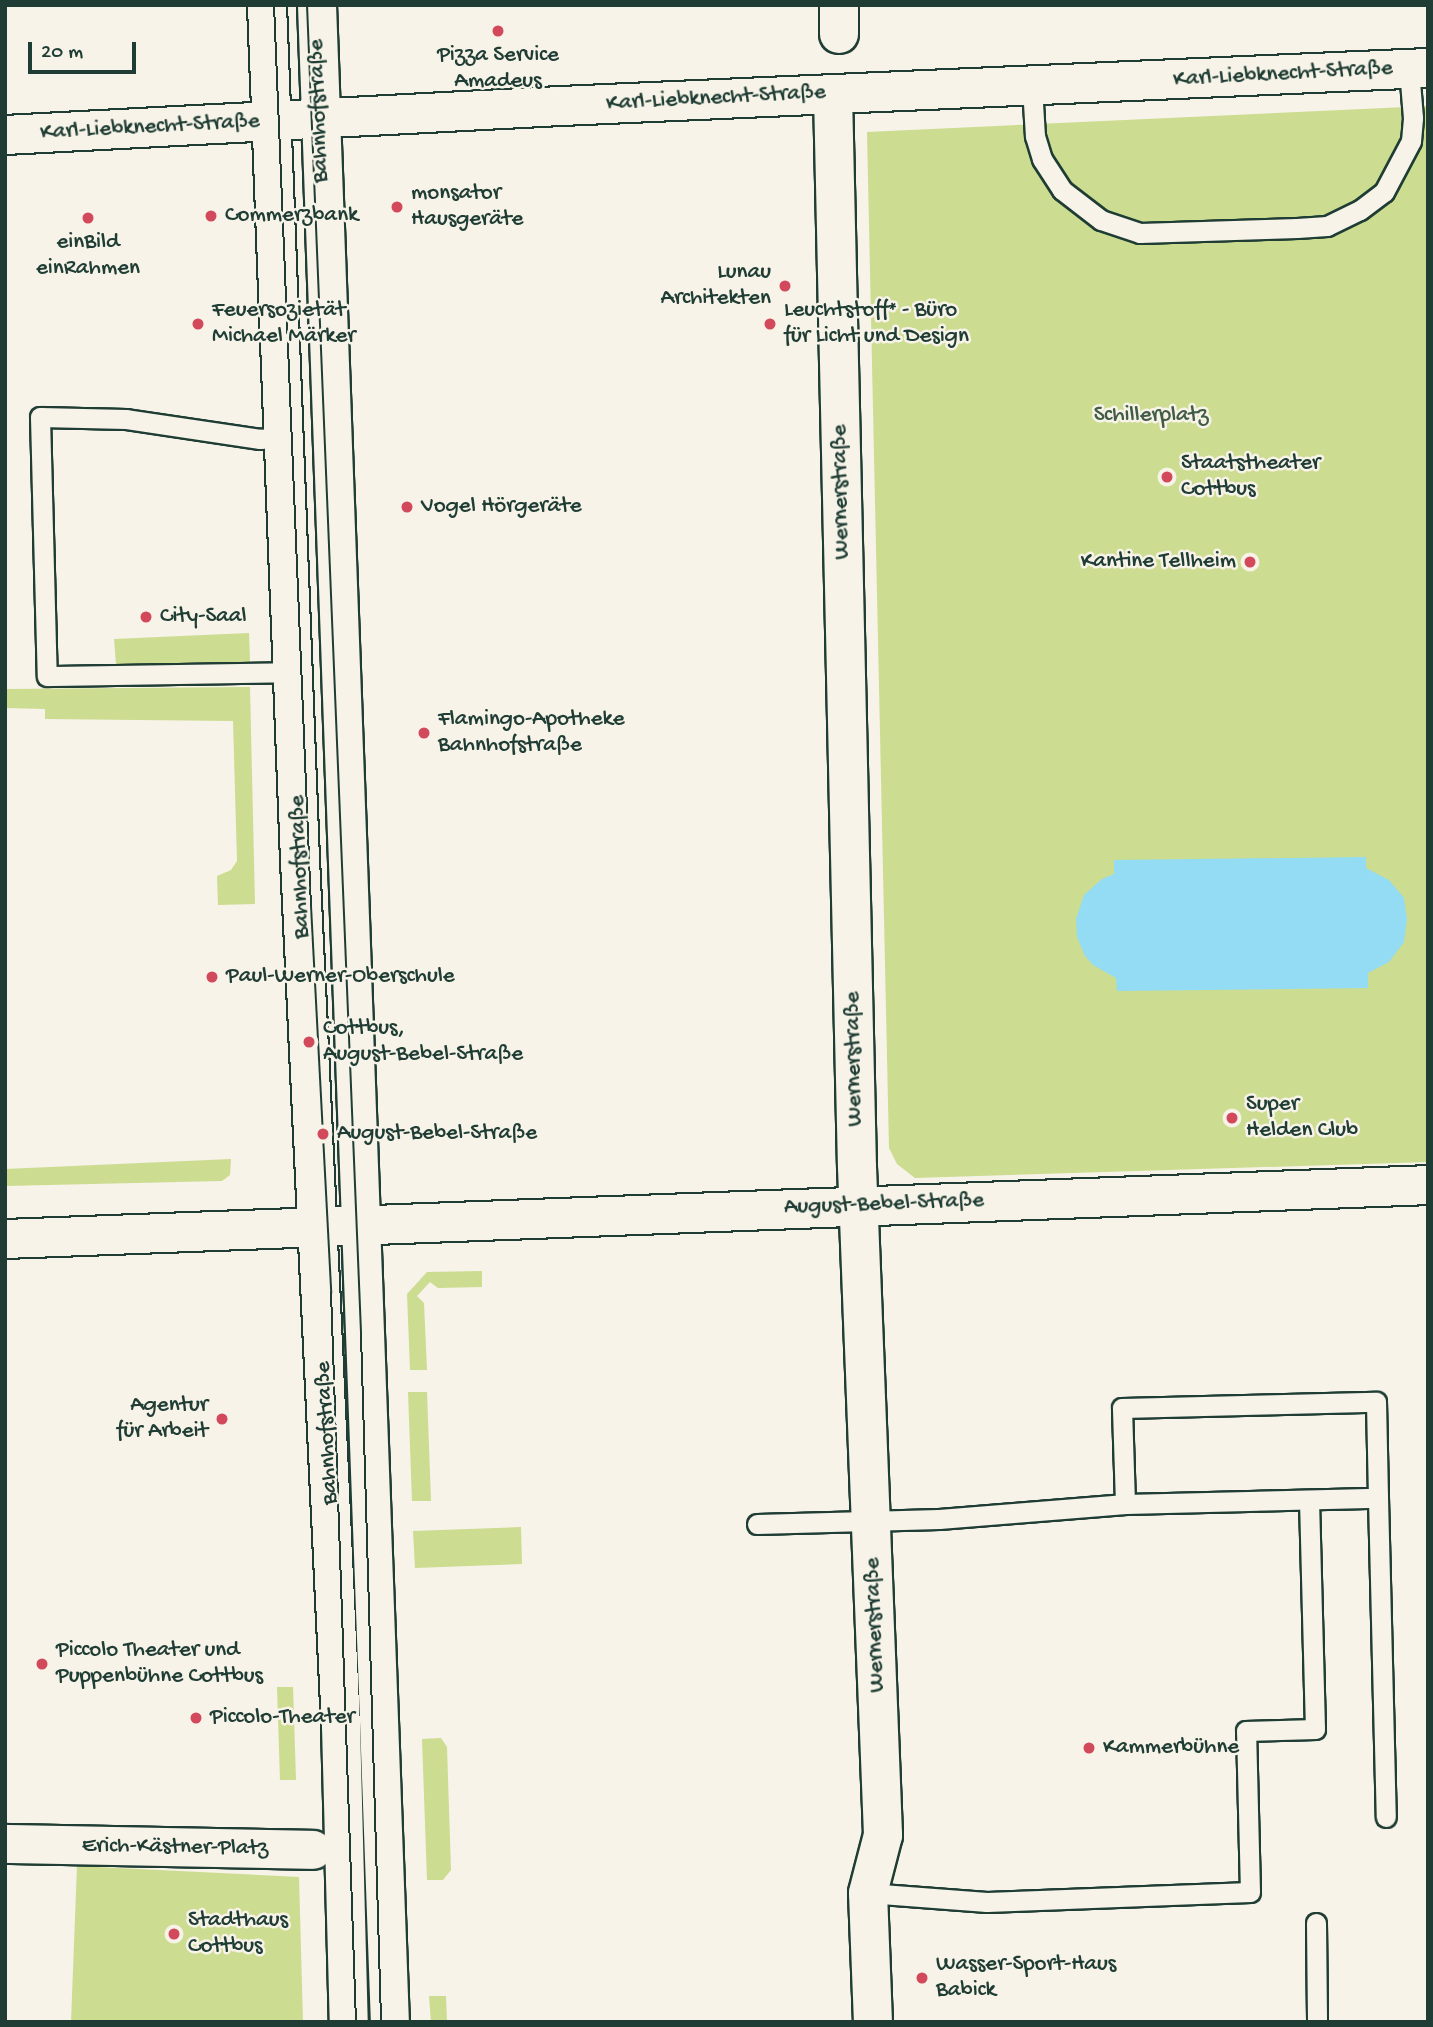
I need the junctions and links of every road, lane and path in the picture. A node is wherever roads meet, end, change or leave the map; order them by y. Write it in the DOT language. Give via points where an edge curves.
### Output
graph roads {
  1 [pos="267,5"];
  2 [pos="317,5"];
  3 [pos="1418,68"];
  4 [pos="1032,86"];
  5 [pos="833,94"];
  6 [pos="320,120"];
  7 [pos="270,123"];
  8 [pos="5,135"];
  9 [pos="283,438"];
  10 [pos="293,672"];
  11 [pos="1428,1185"];
  12 [pos="860,1206"];
  13 [pos="361,1227"];
  14 [pos="319,1228"];
  15 [pos="5,1239"];
  16 [pos="1378,1498"];
  17 [pos="1309,1500"];
  18 [pos="1125,1504"];
  19 [pos="872,1521"];
  20 [pos="757,1524"];
  21 [pos="381,1725"];
  22 [pos="341,1726"];
  23 [pos="1386,1817"];
  24 [pos="5,1844"];
  25 [pos="329,1850"];
  26 [pos="868,1893"];
  27 [pos="1316,1923"];
  28 [pos="349,2022"];
  29 [pos="390,2022"];
  30 [pos="873,2022"];
  31 [pos="1317,2022"];
  1 -- 7 [label="street, Bahnhofstraße"];
  2 -- 6 [label="street, Bahnhofstraße"];
  3 -- 4 [label="street, Karl-Liebknecht-Straße"];
  3 -- 4 [label="lane" via="1411,141 1384,192 1327,226 1297,228 1140,233 1101,220 1062,190 1042,159 1035,136"];
  4 -- 5 [label="street, Karl-Liebknecht-Straße"];
  5 -- 6 [label="street, Karl-Liebknecht-Straße"];
  5 -- 12 [label="street, Wernerstraße"];
  6 -- 7 [label="street, Karl-Liebknecht-Straße"];
  6 -- 13 [label="street, Bahnhofstraße"];
  7 -- 8 [label="street, Karl-Liebknecht-Straße"];
  7 -- 9 [label="street, Bahnhofstraße"];
  9 -- 10 [label="street, Bahnhofstraße"];
  9 -- 10 [label="lane" via="260,439 127,419 40,417 47,676"];
  10 -- 14 [label="street, Bahnhofstraße"];
  11 -- 12 [label="street, August-Bebel-Straße"];
  12 -- 13 [label="street, August-Bebel-Straße"];
  12 -- 19 [label="street, Wernerstraße"];
  13 -- 14 [label="street, August-Bebel-Straße"];
  13 -- 21 [label="street, Bahnhofstraße"];
  14 -- 15 [label="street, August-Bebel-Straße"];
  14 -- 22 [label="street, Bahnhofstraße"];
  16 -- 17 [label="lane"];
  16 -- 18 [label="lane" via="1376,1402 1122,1408"];
  16 -- 23 [label="lane"];
  17 -- 18 [label="lane"];
  17 -- 26 [label="lane" via="1315,1729 1246,1731 1250,1892 987,1902"];
  18 -- 19 [label="lane"];
  19 -- 20 [label="lane"];
  19 -- 26 [label="street, Wernerstraße" via="883,1835"];
  21 -- 22 [label="lane"];
  21 -- 29 [label="street, Bahnhofstraße"];
  22 -- 25 [label="street, Bahnhofstraße"];
  24 -- 25 [label="street, Erich-Kästner-Platz"];
  25 -- 28 [label="street, Bahnhofstraße"];
  26 -- 30 [label="street, Wernerstraße"];
  27 -- 31 [label="lane"];
}
